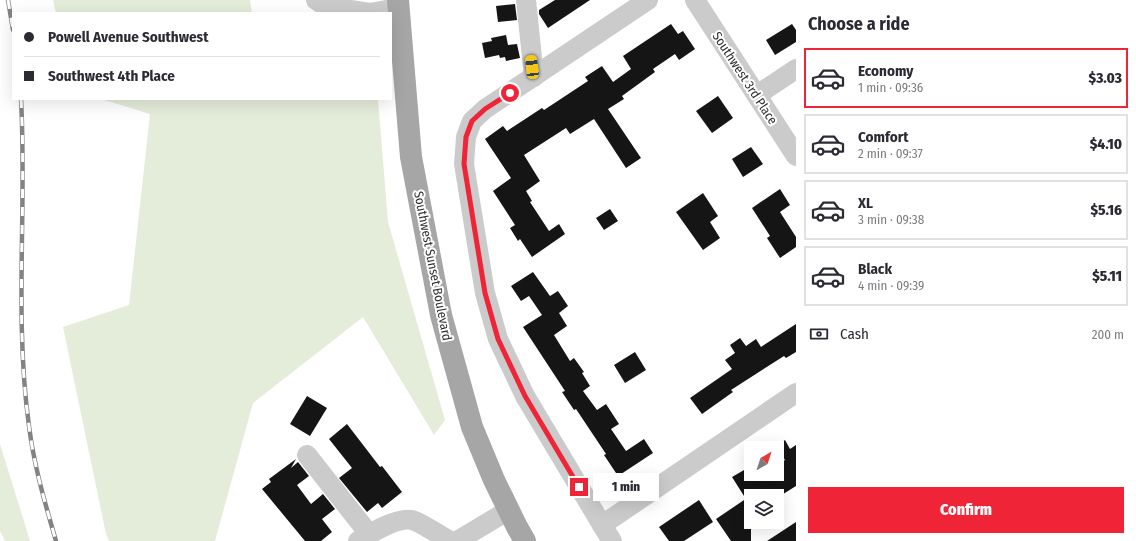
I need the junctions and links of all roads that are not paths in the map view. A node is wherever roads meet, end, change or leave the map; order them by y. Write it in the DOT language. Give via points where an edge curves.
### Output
graph roads {
  1 [pos="316,0"];
  2 [pos="526,0"];
  3 [pos="648,0"];
  4 [pos="695,0"];
  5 [pos="398,4"];
  6 [pos="364,12"];
  7 [pos="373,12"];
  8 [pos="796,69"];
  9 [pos="534,77"];
  10 [pos="756,95"];
  11 [pos="796,156"];
  12 [pos="796,393"];
  13 [pos="307,456"];
  14 [pos="509,510"];
  15 [pos="607,533"];
  16 [pos="363,538"];
  17 [pos="450,541"];
  18 [pos="457,541"];
  19 [pos="525,541"];
  1 -- 6 [label="street" via="325,6"];
  2 -- 9 [label="street"];
  3 -- 9 [label="street"];
  4 -- 10 [label="street, Southwest 3rd Place"];
  5 -- 7 [label="street"];
  5 -- 14 [label="main road, Southwest Sunset Boulevard" via="411,157 441,315 472,427"];
  8 -- 10 [label="street"];
  9 -- 15 [label="street" via="485,109 472,121 466,137 464,164 485,293 498,339 525,396"];
  10 -- 11 [label="street, Southwest 3rd Place"];
  12 -- 15 [label="street"];
  13 -- 16 [label="street"];
  14 -- 18 [label="street"];
  14 -- 19 [label="main road, Southwest Sunset Boulevard"];
  16 -- 17 [label="street" via="399,520 412,520"];
}
